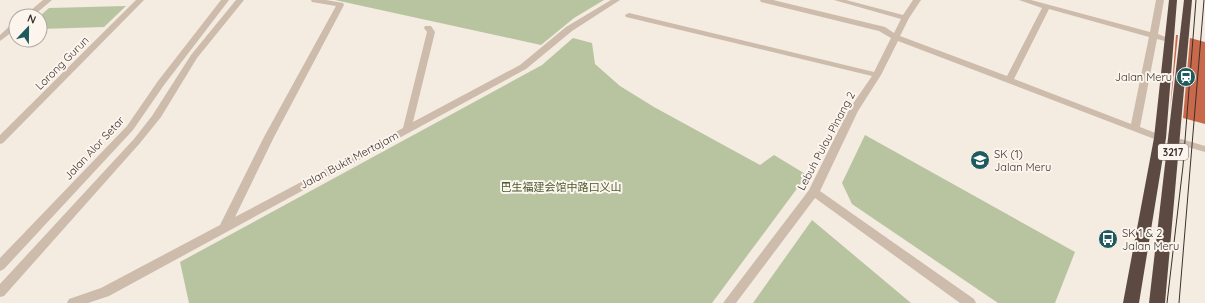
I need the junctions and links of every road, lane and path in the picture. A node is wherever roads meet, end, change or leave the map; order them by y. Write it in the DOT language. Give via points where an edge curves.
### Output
graph roads {
  1 [pos="48,0"];
  2 [pos="140,0"];
  3 [pos="225,0"];
  4 [pos="240,0"];
  5 [pos="315,0"];
  6 [pos="616,0"];
  7 [pos="764,0"];
  8 [pos="838,0"];
  9 [pos="917,0"];
  10 [pos="1024,0"];
  11 [pos="1160,0"];
  12 [pos="1173,0"];
  13 [pos="1188,0"];
  14 [pos="1037,2"];
  15 [pos="1046,7"];
  16 [pos="38,8"];
  17 [pos="629,15"];
  18 [pos="905,18"];
  19 [pos="428,28"];
  20 [pos="8,32"];
  21 [pos="1152,36"];
  22 [pos="896,37"];
  23 [pos="0,39"];
  24 [pos="1169,40"];
  25 [pos="877,75"];
  26 [pos="1009,80"];
  27 [pos="1135,128"];
  28 [pos="407,129"];
  29 [pos="1160,138"];
  30 [pos="1174,140"];
  31 [pos="0,141"];
  32 [pos="1205,149"];
  33 [pos="814,192"];
  34 [pos="224,228"];
  35 [pos="0,266"];
  36 [pos="0,292"];
  37 [pos="73,303"];
  38 [pos="729,303"];
  39 [pos="970,303"];
  40 [pos="1131,303"];
  41 [pos="1157,303"];
  1 -- 16 [label="street"];
  2 -- 31 [label="street, Lorong Gurun"];
  3 -- 35 [label="street, Jalan Alor Setar" via="130,128"];
  4 -- 36 [label="street" via="194,57 156,117 137,141"];
  5 -- 34 [label="street" via="340,5"];
  6 -- 28 [label="street, Jalan Bukit Mertajam" via="570,29 524,67"];
  7 -- 22 [label="street" via="882,29"];
  8 -- 18 [label="street"];
  9 -- 18 [label="street, Lebuh Pulau Pinang 2"];
  10 -- 14 [label="street"];
  11 -- 21 [label="street"];
  12 -- 24 [label="highway, 3217"];
  13 -- 30 [label="highway, 3217"];
  14 -- 15 [label="street"];
  15 -- 21 [label="street"];
  15 -- 26 [label="street"];
  17 -- 25 [label="street"];
  18 -- 22 [label="street, Lebuh Pulau Pinang 2"];
  19 -- 28 [label="street" via="431,32"];
  20 -- 23 [label="street"];
  21 -- 24 [label="street"];
  21 -- 27 [label="street" via="1148,72"];
  22 -- 25 [label="street, Lebuh Pulau Pinang 2"];
  22 -- 26 [label="street"];
  24 -- 29 [label="highway, 3217"];
  25 -- 33 [label="street, Lebuh Pulau Pinang 2" via="853,111"];
  26 -- 27 [label="street"];
  27 -- 29 [label="street"];
  28 -- 34 [label="street, Jalan Bukit Mertajam"];
  29 -- 40 [label="highway, 3217"];
  30 -- 32 [label="street"];
  30 -- 41 [label="highway, 3217"];
  33 -- 38 [label="street, Lebuh Pulau Pinang 2"];
  33 -- 39 [label="street"];
  34 -- 37 [label="street, Jalan Bukit Mertajam" via="105,292"];
}
